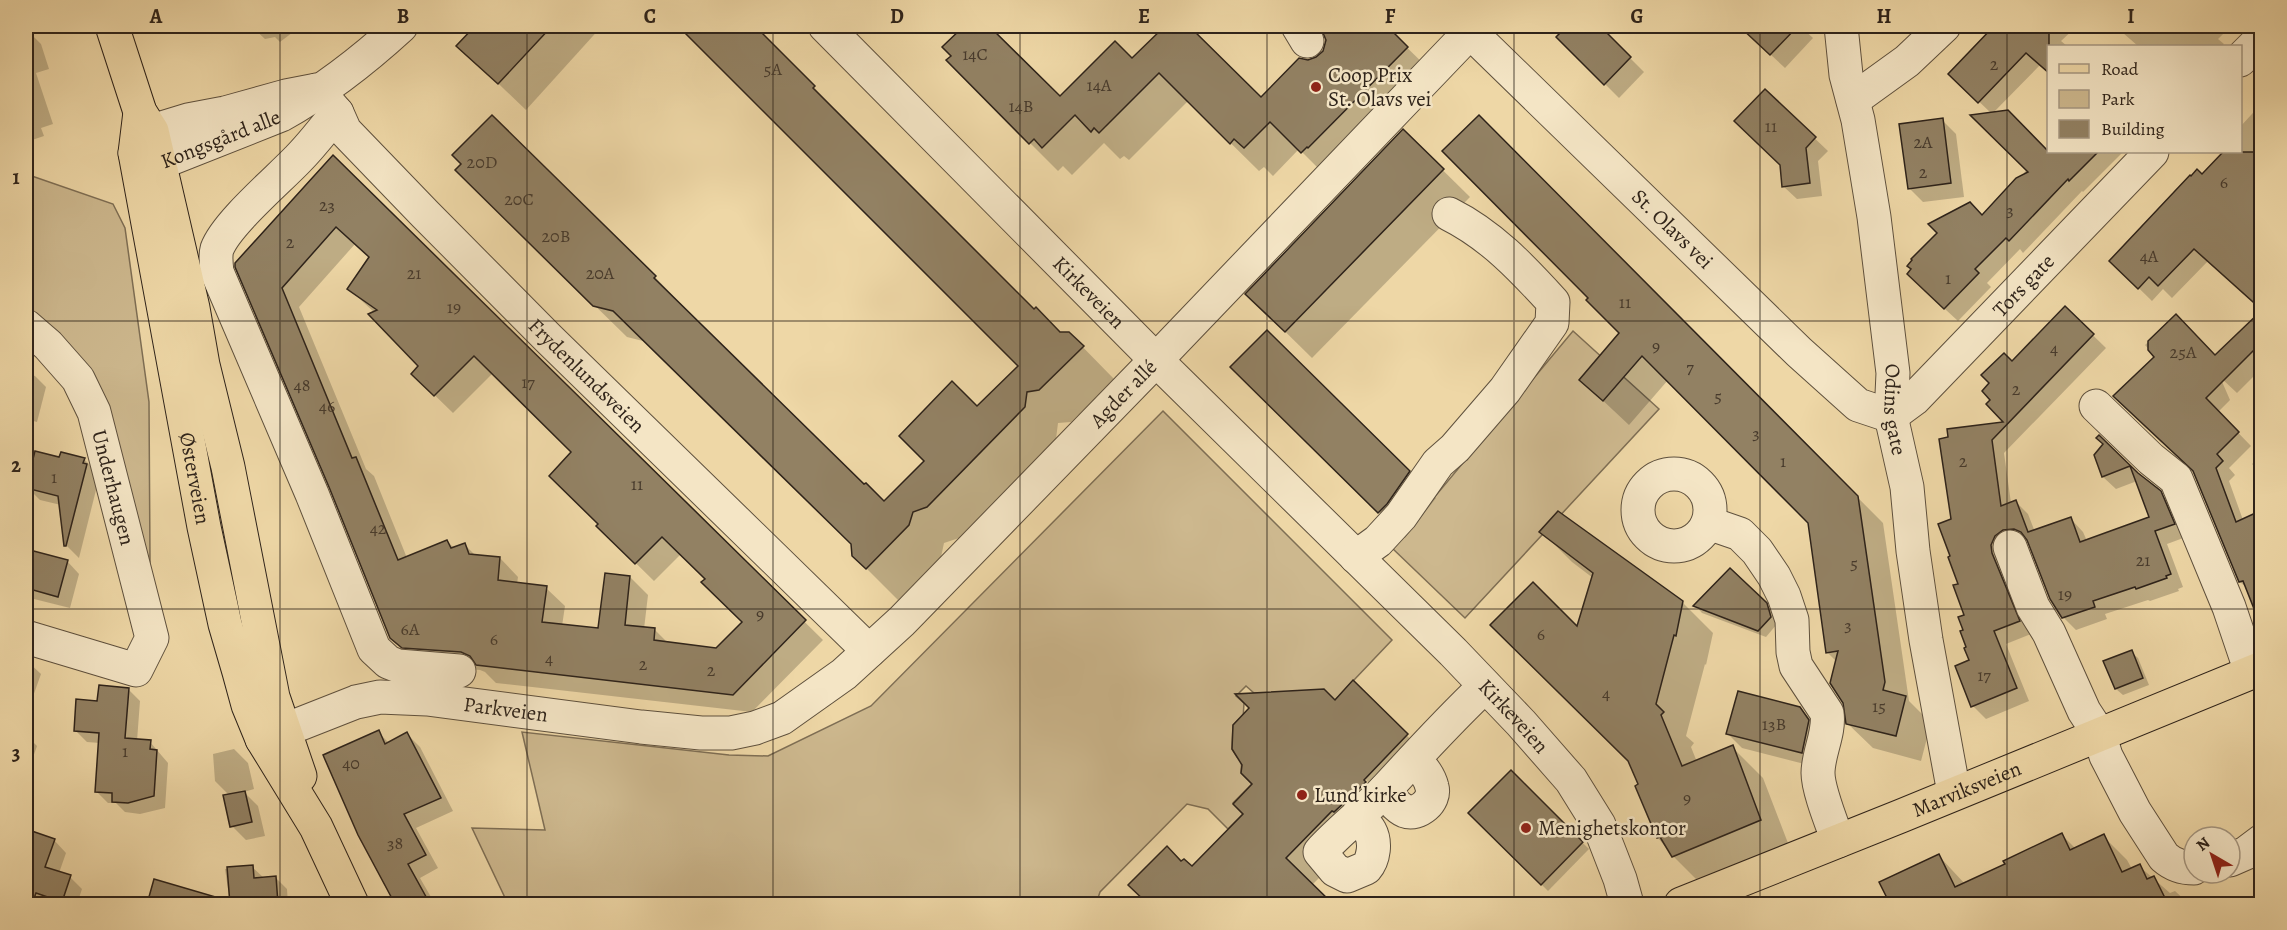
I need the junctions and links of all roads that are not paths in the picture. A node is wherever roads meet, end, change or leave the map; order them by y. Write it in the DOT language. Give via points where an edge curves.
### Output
graph roads {
  1 [pos="112,26"];
  2 [pos="402,26"];
  3 [pos="825,26"];
  4 [pos="1841,26"];
  5 [pos="1944,26"];
  6 [pos="1467,29"];
  7 [pos="2262,38"];
  8 [pos="2242,59"];
  9 [pos="1853,100"];
  10 [pos="327,102"];
  11 [pos="147,140"];
  12 [pos="2151,153"];
  13 [pos="1449,214"];
  14 [pos="26,326"];
  15 [pos="1156,360"];
  16 [pos="2096,406"];
  17 [pos="1891,416"];
  18 [pos="1708,523"];
  19 [pos="2010,547"];
  20 [pos="1356,557"];
  21 [pos="26,637"];
  22 [pos="869,651"];
  23 [pos="2256,670"];
  24 [pos="459,671"];
  25 [pos="1485,686"];
  26 [pos="755,728"];
  27 [pos="274,734"];
  28 [pos="2099,734"];
  29 [pos="1954,793"];
  30 [pos="1357,816"];
  31 [pos="1838,841"];
  32 [pos="2262,841"];
  33 [pos="2242,855"];
  34 [pos="2182,866"];
  35 [pos="352,904"];
  36 [pos="1627,904"];
  37 [pos="1681,904"];
  1 -- 11 [label="main road, Østerveien"];
  2 -- 10 [label="street, Kongsgård alle" via="351,68"];
  3 -- 15 [label="street, Kirkeveien"];
  4 -- 9 [label="street, Odins gate"];
  5 -- 9 [label="street" via="1899,67"];
  6 -- 15 [label="street, Agder allé"];
  6 -- 17 [label="street, St. Olavs vei" via="1799,352 1858,405"];
  7 -- 8 [label="street"];
  9 -- 17 [label="street, Odins gate" via="1874,217 1889,338 1893,373"];
  10 -- 11 [label="street, Kongsgård alle"];
  10 -- 22 [label="street, Frydenlundsveien" via="345,131 425,214"];
  10 -- 24 [label="street" via="300,157 225,236 218,248 217,272 374,649 398,666"];
  11 -- 27 [label="main road, Østerveien" via="228,467 273,697"];
  12 -- 17 [label="street, Tors gate" via="1914,399"];
  13 -- 20 [label="street" via="1467,223 1517,263 1553,302 1552,322 1506,390 1438,463 1401,516"];
  14 -- 21 [label="street, Underhaugen" via="78,379 94,412 152,638 136,670"];
  15 -- 20 [label="street, Kirkeveien"];
  15 -- 22 [label="street, Agder allé"];
  16 -- 23 [label="street, Marviksveien" via="2176,479"];
  17 -- 29 [label="street, Odins gate" via="1907,487 1926,640"];
  18 -- 31 [label="street" via="1740,534 1758,551 1784,596 1792,620 1796,666 1827,713 1818,775"];
  19 -- 28 [label="street" via="2033,606"];
  20 -- 25 [label="street, Kirkeveien"];
  22 -- 26 [label="street, Agder allé" via="801,706"];
  23 -- 28 [label="main road, Marviksveien"];
  25 -- 30 [label="street" via="1414,759 1427,772 1432,786 1432,796 1426,805 1407,812 1384,790"];
  25 -- 36 [label="street, Kirkeveien" via="1571,780 1599,825"];
  26 -- 27 [label="street, Parkveien" via="731,733 641,728 401,696 356,702"];
  27 -- 35 [label="main road, Østerveien"];
  28 -- 29 [label="main road, Marviksveien"];
  28 -- 34 [label="street" via="2106,756 2158,850 2169,862"];
  29 -- 31 [label="main road, Marviksveien"];
  31 -- 37 [label="main road, Marviksveien"];
  32 -- 33 [label="street"];
}
